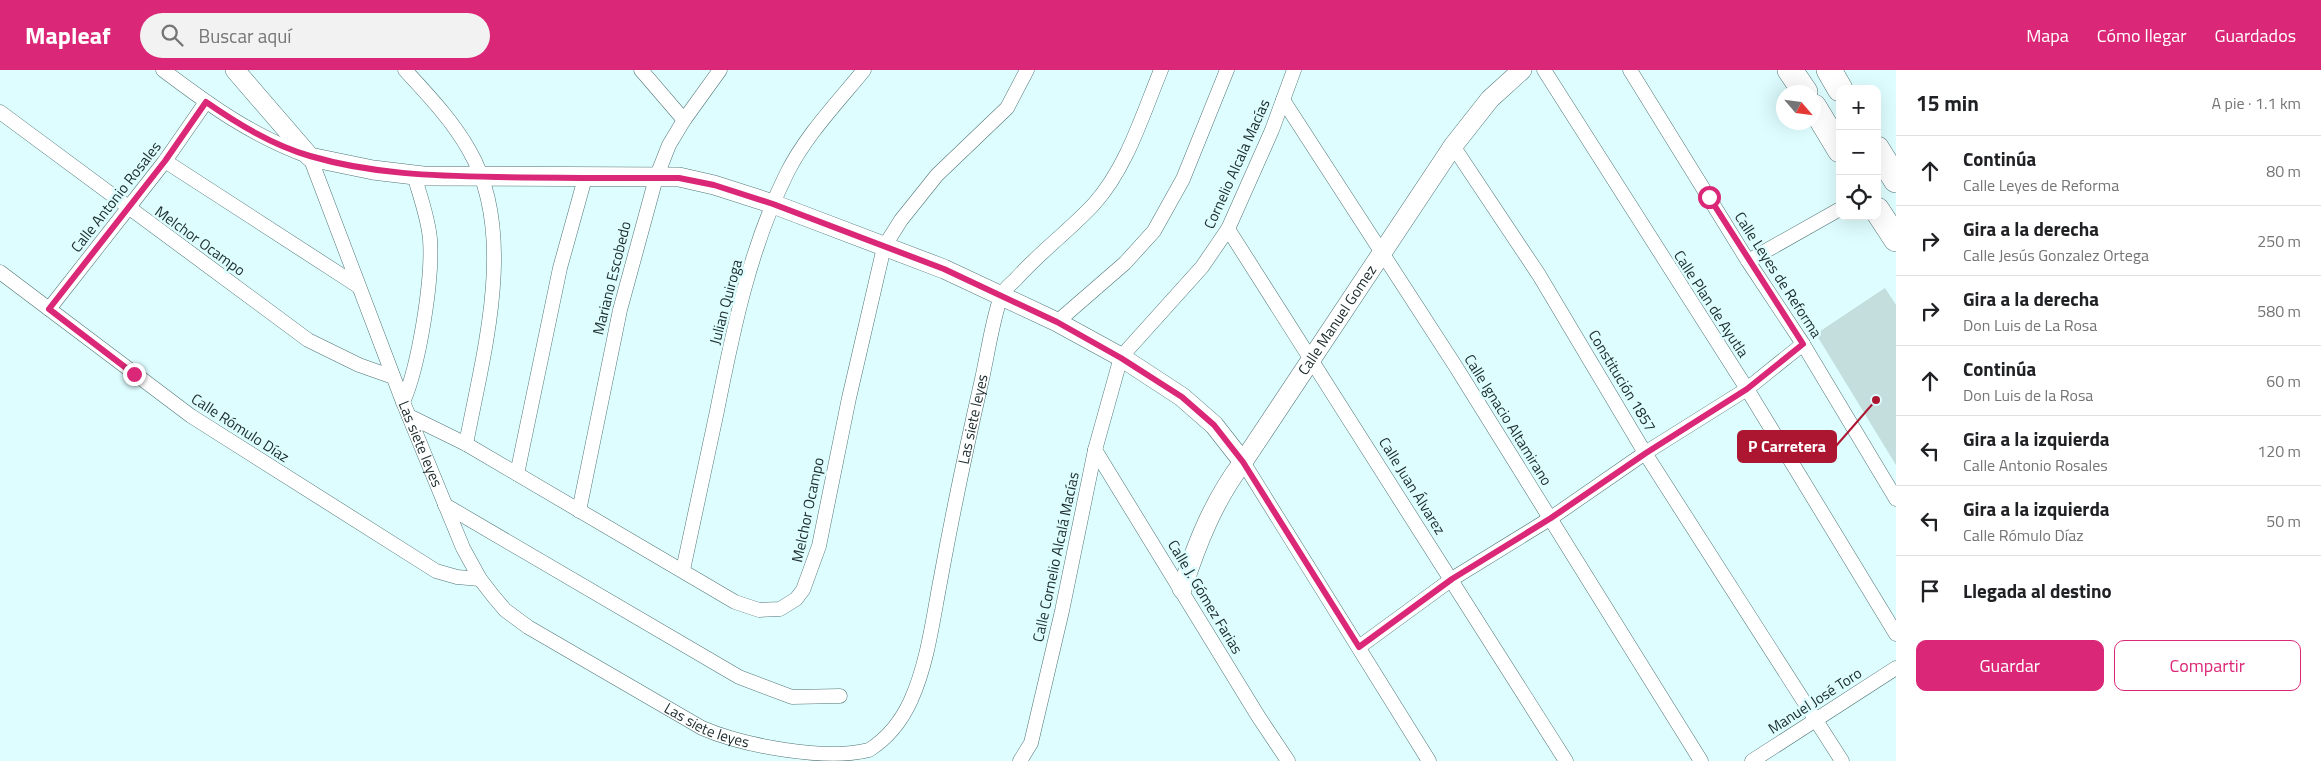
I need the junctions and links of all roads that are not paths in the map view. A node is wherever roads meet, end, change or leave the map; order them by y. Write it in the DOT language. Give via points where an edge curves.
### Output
graph roads {
  1 [pos="163,70"];
  2 [pos="236,70"];
  3 [pos="405,70"];
  4 [pos="641,70"];
  5 [pos="720,70"];
  6 [pos="864,70"];
  7 [pos="1027,70"];
  8 [pos="1161,70"];
  9 [pos="1227,70"];
  10 [pos="1294,70"];
  11 [pos="1522,70"];
  12 [pos="1544,70"];
  13 [pos="1630,70"];
  14 [pos="1790,70"];
  15 [pos="1829,70"];
  16 [pos="1800,85"];
  17 [pos="1838,85"];
  18 [pos="1284,100"];
  19 [pos="206,102"];
  20 [pos="0,112"];
  21 [pos="684,120"];
  22 [pos="1826,120"];
  23 [pos="1836,141"];
  24 [pos="1453,146"];
  25 [pos="310,156"];
  26 [pos="1881,156"];
  27 [pos="165,161"];
  28 [pos="414,175"];
  29 [pos="481,177"];
  30 [pos="585,178"];
  31 [pos="656,178"];
  32 [pos="1896,180"];
  33 [pos="1881,185"];
  34 [pos="773,204"];
  35 [pos="128,208"];
  36 [pos="1896,208"];
  37 [pos="1836,211"];
  38 [pos="1881,216"];
  39 [pos="1228,229"];
  40 [pos="1896,239"];
  41 [pos="884,247"];
  42 [pos="1382,251"];
  43 [pos="1748,261"];
  44 [pos="0,272"];
  45 [pos="358,286"];
  46 [pos="1001,294"];
  47 [pos="49,309"];
  48 [pos="1057,322"];
  49 [pos="1803,344"];
  50 [pos="1121,358"];
  51 [pos="1311,358"];
  52 [pos="393,377"];
  53 [pos="1747,389"];
  54 [pos="403,402"];
  55 [pos="409,416"];
  56 [pos="466,444"];
  57 [pos="1095,450"];
  58 [pos="1646,453"];
  59 [pos="1243,462"];
  60 [pos="517,474"];
  61 [pos="1896,499"];
  62 [pos="445,505"];
  63 [pos="579,512"];
  64 [pos="1551,518"];
  65 [pos="683,570"];
  66 [pos="480,579"];
  67 [pos="1452,579"];
  68 [pos="1182,588"];
  69 [pos="1896,634"];
  70 [pos="1359,647"];
  71 [pos="1896,668"];
  72 [pos="840,696"];
  73 [pos="1815,721"];
  74 [pos="1020,761"];
  75 [pos="1288,761"];
  76 [pos="1430,761"];
  77 [pos="1566,761"];
  78 [pos="1701,761"];
  79 [pos="1752,761"];
  80 [pos="1842,761"];
  1 -- 19 [label="street"];
  2 -- 25 [label="street, Las siete leyes"];
  3 -- 29 [label="street" via="452,125 470,151"];
  4 -- 21 [label="street"];
  5 -- 21 [label="street, Mariano Escobedo"];
  6 -- 34 [label="street, Julian Quiroga" via="788,170"];
  7 -- 41 [label="street, Melchor Ocampo" via="1007,108 937,175"];
  8 -- 46 [label="street" via="1113,180 1093,205"];
  9 -- 48 [label="street" via="1183,179 1154,232 1125,263"];
  10 -- 18 [label="street, Cornelio Alcala Macías"];
  11 -- 24 [label="street, Calle Manuel Gomez" via="1490,98"];
  12 -- 53 [label="street, Calle Plan de Ayutla"];
  13 -- 43 [label="street, Calle Leyes de Reforma"];
  14 -- 16 [label="highway"];
  15 -- 17 [label="highway"];
  18 -- 39 [label="street, Cornelio Alcala Macías"];
  18 -- 42 [label="street, Calle Ignacio Altamirano"];
  19 -- 25 [label="street" via="259,136"];
  19 -- 27 [label="street, Calle Antonio Rosales"];
  20 -- 35 [label="street, Melchor Ocampo"];
  21 -- 31 [label="street, Mariano Escobedo" via="669,145"];
  22 -- 23 [label="highway"];
  24 -- 42 [label="street, Calle Manuel Gomez"];
  24 -- 58 [label="street, Constitución 1857" via="1539,275"];
  25 -- 28 [label="street"];
  25 -- 45 [label="street, Las siete leyes"];
  26 -- 32 [label="highway"];
  27 -- 35 [label="street, Calle Antonio Rosales"];
  27 -- 45 [label="street"];
  28 -- 29 [label="street"];
  28 -- 54 [label="street" via="430,240 429,263 417,353"];
  29 -- 30 [label="street"];
  29 -- 56 [label="street" via="494,234 493,277"];
  30 -- 31 [label="street"];
  30 -- 60 [label="street" via="560,268"];
  31 -- 34 [label="street" via="696,181"];
  31 -- 63 [label="street, Mariano Escobedo" via="620,310"];
  33 -- 36 [label="highway"];
  34 -- 41 [label="street"];
  34 -- 65 [label="street, Julian Quiroga" via="748,275 735,325"];
  35 -- 47 [label="street, Calle Antonio Rosales"];
  35 -- 52 [label="street, Melchor Ocampo" via="308,340 359,365"];
  37 -- 43 [label="street"];
  38 -- 40 [label="highway"];
  39 -- 50 [label="street, Cornelio Alcala Macías" via="1202,267"];
  39 -- 51 [label="street, Calle Juan Álvarez"];
  41 -- 46 [label="street"];
  41 -- 65 [label="street, Melchor Ocampo" via="819,546 803,590 780,609 759,610 731,599"];
  42 -- 51 [label="street, Calle Manuel Gomez"];
  42 -- 64 [label="street, Calle Ignacio Altamirano"];
  43 -- 49 [label="street, Calle Leyes de Reforma"];
  44 -- 47 [label="street, Calle Rómulo Díaz"];
  45 -- 52 [label="street, Las siete leyes"];
  46 -- 48 [label="street"];
  46 -- 66 [label="street, Las siete leyes" via="918,680 897,724 884,740 867,751 846,758 823,760 762,749 709,731 528,627 505,610"];
  47 -- 66 [label="street, Calle Rómulo Díaz" via="191,416 392,544 436,571 457,578"];
  48 -- 50 [label="street"];
  49 -- 53 [label="street"];
  49 -- 61 [label="street, Calle Leyes de Reforma"];
  50 -- 57 [label="street, Calle Cornelio Alcalá Macías"];
  50 -- 59 [label="street" via="1182,397 1214,425"];
  51 -- 59 [label="street, Calle Manuel Gomez"];
  51 -- 67 [label="street, Calle Juan Álvarez"];
  52 -- 54 [label="street, Las siete leyes"];
  53 -- 58 [label="street"];
  53 -- 69 [label="street, Calle Plan de Ayutla"];
  54 -- 55 [label="street, Las siete leyes"];
  55 -- 56 [label="street, Melchor Ocampo"];
  55 -- 62 [label="street, Las siete leyes"];
  56 -- 60 [label="street, Melchor Ocampo"];
  57 -- 68 [label="street, Calle J. Gómez Farias"];
  57 -- 74 [label="street, Calle Cornelio Alcalá Macías" via="1031,743"];
  58 -- 64 [label="street"];
  58 -- 73 [label="street, Constitución 1857"];
  59 -- 68 [label="street, Calle Manuel Gomez" via="1212,511"];
  59 -- 70 [label="street"];
  60 -- 63 [label="street, Melchor Ocampo"];
  62 -- 66 [label="street, Las siete leyes"];
  62 -- 72 [label="street" via="739,677 792,697"];
  63 -- 65 [label="street, Melchor Ocampo"];
  64 -- 67 [label="street"];
  64 -- 78 [label="street, Calle Ignacio Altamirano"];
  67 -- 70 [label="street"];
  67 -- 77 [label="street, Calle Juan Álvarez"];
  68 -- 75 [label="street, Calle J. Gómez Farias"];
  70 -- 76 [label="street"];
  71 -- 73 [label="street, Manuel José Toro"];
  73 -- 79 [label="street, Manuel José Toro"];
  73 -- 80 [label="street, Constitución 1857"];
}
